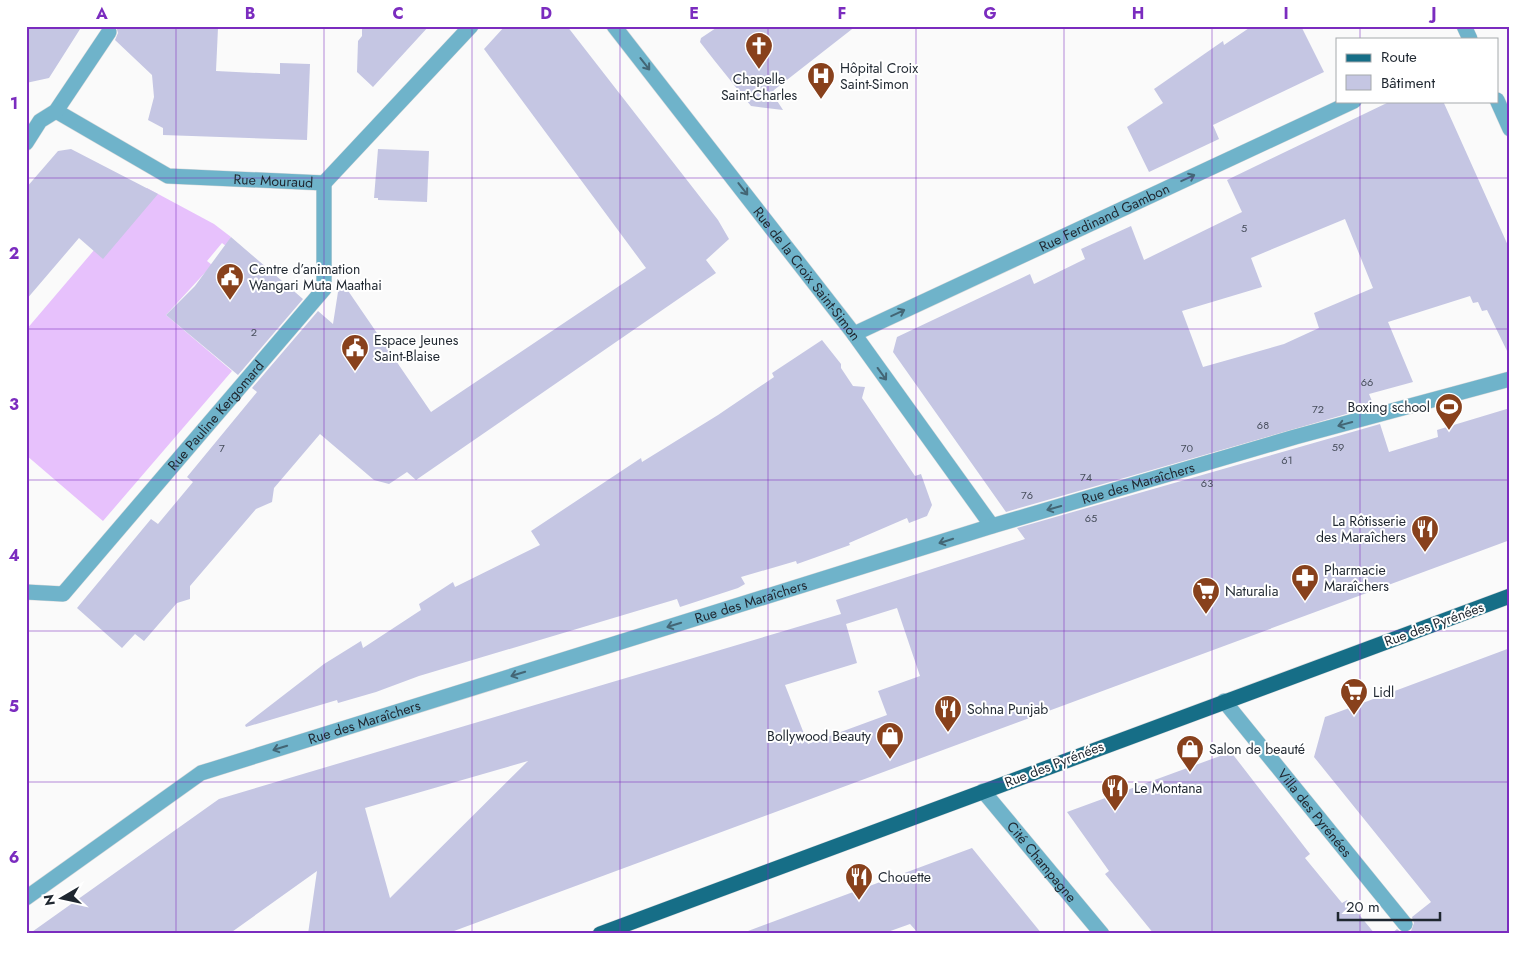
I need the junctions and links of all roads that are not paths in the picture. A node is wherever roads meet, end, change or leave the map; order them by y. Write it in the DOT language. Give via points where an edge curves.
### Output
graph roads {
  1 [pos="471,26"];
  2 [pos="614,26"];
  3 [pos="1464,26"];
  4 [pos="109,32"];
  5 [pos="1470,38"];
  6 [pos="1352,102"];
  7 [pos="1498,102"];
  8 [pos="56,111"];
  9 [pos="1510,128"];
  10 [pos="26,143"];
  11 [pos="324,183"];
  12 [pos="854,334"];
  13 [pos="1510,379"];
  14 [pos="992,526"];
  15 [pos="26,592"];
  16 [pos="1510,596"];
  17 [pos="1224,701"];
  18 [pos="983,791"];
  19 [pos="26,898"];
  20 [pos="1404,924"];
  21 [pos="600,934"];
  22 [pos="1102,934"];
  1 -- 11 [label="street, Rue Mouraud"];
  2 -- 12 [label="street, Rue de la Croix Saint-Simon, one-way"];
  3 -- 5 [label="street"];
  4 -- 8 [label="street"];
  12 -- 6 [label="street, Rue Ferdinand Gambon, one-way"];
  7 -- 9 [label="street"];
  8 -- 10 [label="street" via="40,121"];
  8 -- 11 [label="street, Rue Mouraud" via="168,176"];
  11 -- 15 [label="street, Rue Pauline Kergomard" via="324,289 63,594"];
  12 -- 14 [label="street, Rue de la Croix Saint-Simon, one-way"];
  13 -- 14 [label="street, Rue des Maraîchers, one-way" via="1295,437"];
  14 -- 19 [label="street, Rue des Maraîchers, one-way" via="201,773"];
  16 -- 17 [label="main road, Rue des Pyrénées"];
  17 -- 18 [label="main road, Rue des Pyrénées"];
  17 -- 20 [label="street, Villa des Pyrénées"];
  18 -- 21 [label="main road, Rue des Pyrénées"];
  18 -- 22 [label="street, Cité Champagne"];
}
